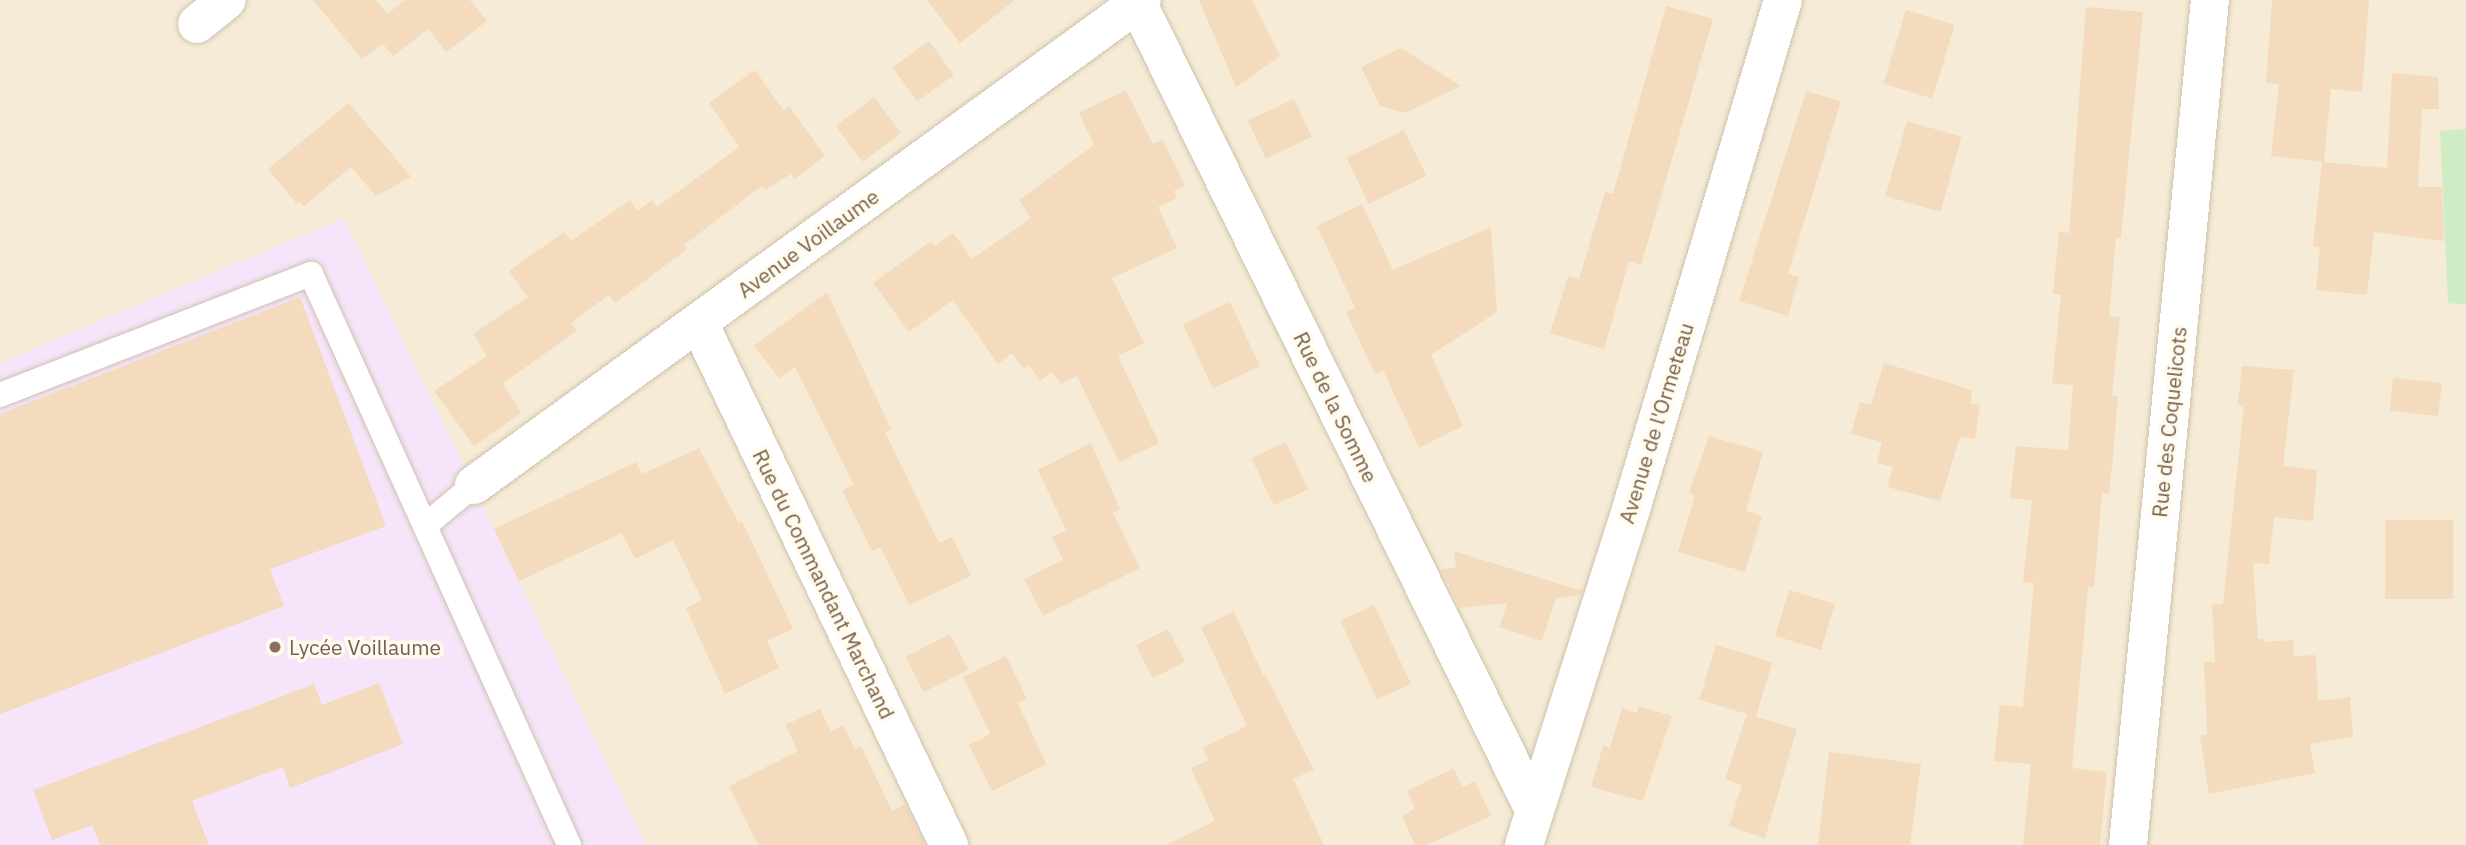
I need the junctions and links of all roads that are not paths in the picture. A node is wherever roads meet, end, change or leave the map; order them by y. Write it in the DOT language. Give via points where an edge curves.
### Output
graph roads {
  1 [pos="227,0"];
  2 [pos="1783,0"];
  3 [pos="2210,0"];
  4 [pos="1140,2"];
  5 [pos="197,24"];
  6 [pos="699,323"];
  7 [pos="0,395"];
  8 [pos="474,485"];
  9 [pos="427,524"];
  10 [pos="1529,827"];
  11 [pos="569,845"];
  12 [pos="949,845"];
  13 [pos="2128,845"];
  1 -- 5 [label="street"];
  2 -- 10 [label="street, Avenue de l'Ormeteau" via="1632,506"];
  3 -- 13 [label="street, Rue des Coquelicots"];
  4 -- 6 [label="street, Avenue Voillaume"];
  4 -- 10 [label="street, Rue de la Somme"];
  6 -- 8 [label="street, Avenue Voillaume"];
  6 -- 12 [label="street, Rue du Commandant Marchand"];
  7 -- 9 [label="lane" via="311,274"];
  8 -- 9 [label="lane"];
  9 -- 11 [label="lane"];
}
